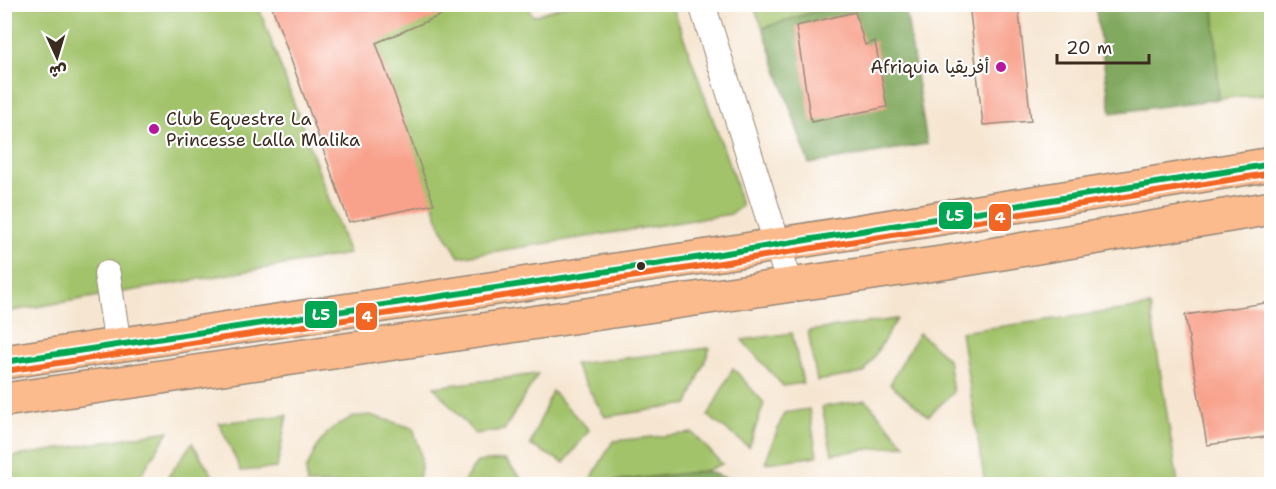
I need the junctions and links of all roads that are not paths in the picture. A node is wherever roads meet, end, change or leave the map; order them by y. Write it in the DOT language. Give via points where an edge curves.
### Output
graph roads {
  1 [pos="702,4"];
  2 [pos="1272,164"];
  3 [pos="1117,189"];
  4 [pos="1272,208"];
  5 [pos="941,217"];
  6 [pos="1128,232"];
  7 [pos="778,244"];
  8 [pos="948,262"];
  9 [pos="107,273"];
  10 [pos="790,285"];
  11 [pos="208,331"];
  12 [pos="118,345"];
  13 [pos="4,362"];
  14 [pos="216,369"];
  15 [pos="4,400"];
  1 -- 7 [label="street"];
  2 -- 3 [label="highway"];
  3 -- 5 [label="highway"];
  3 -- 6 [label="highway"];
  4 -- 6 [label="highway"];
  5 -- 7 [label="highway"];
  5 -- 8 [label="highway"];
  6 -- 8 [label="highway"];
  7 -- 10 [label="street"];
  7 -- 11 [label="highway"];
  8 -- 10 [label="highway"];
  9 -- 12 [label="street"];
  10 -- 14 [label="highway"];
  11 -- 12 [label="highway"];
  11 -- 14 [label="highway"];
  12 -- 13 [label="highway"];
  14 -- 15 [label="highway"];
}
